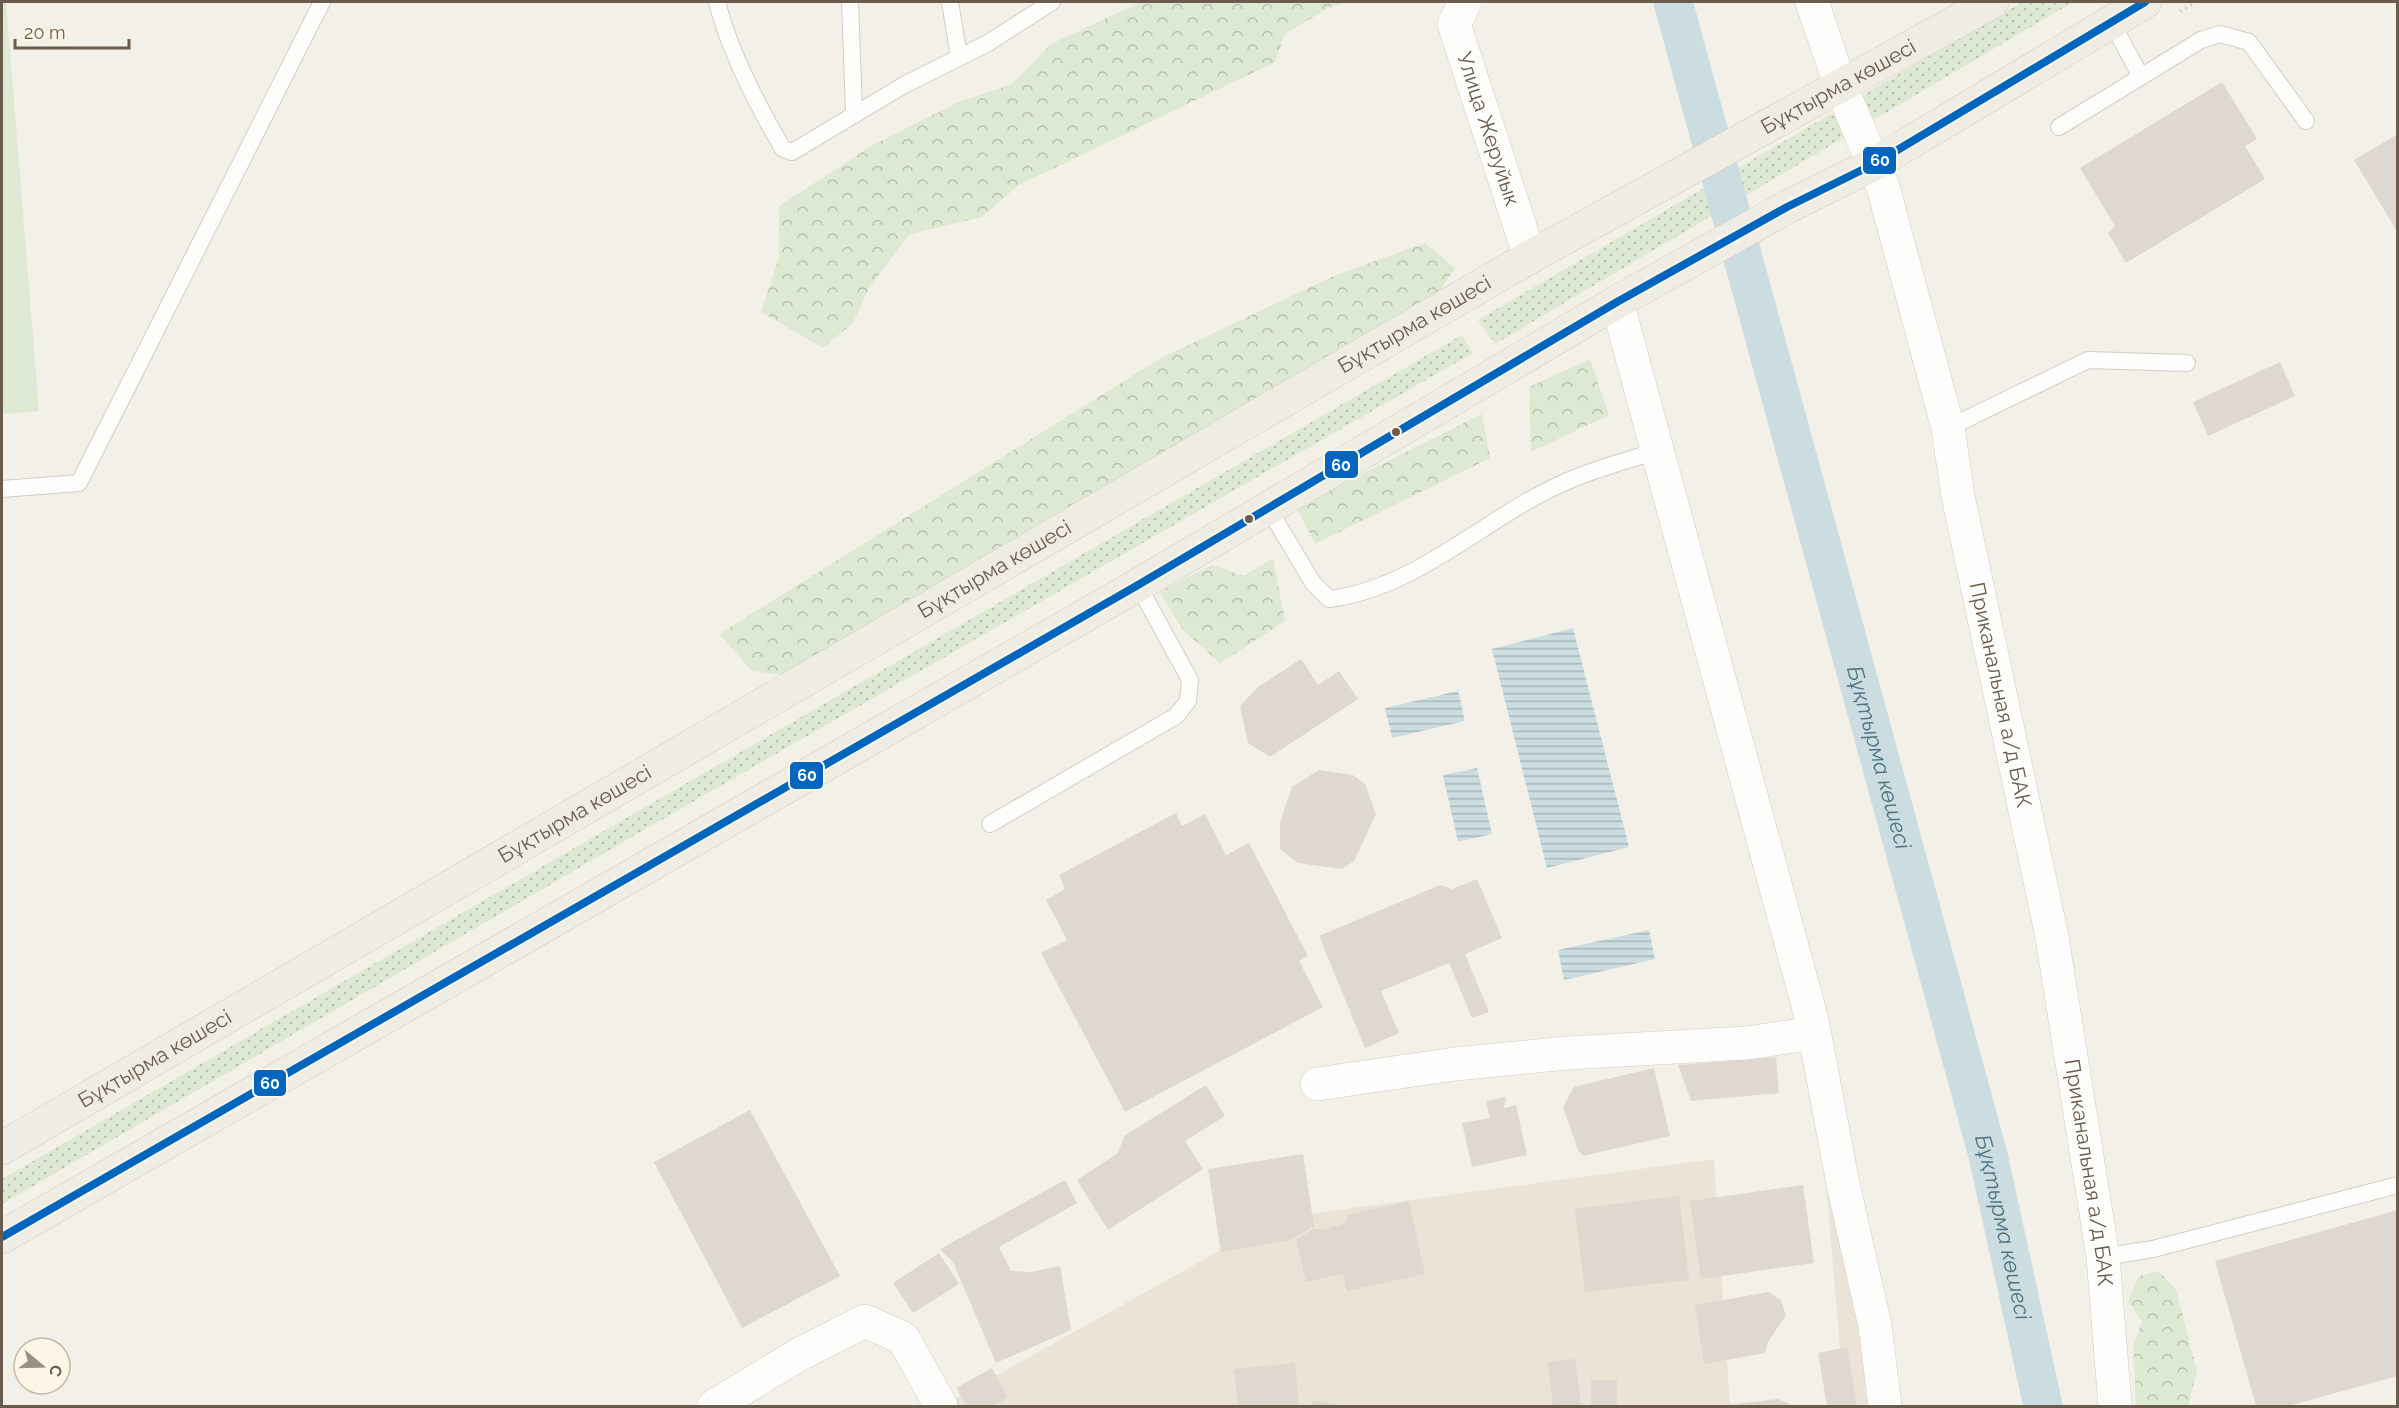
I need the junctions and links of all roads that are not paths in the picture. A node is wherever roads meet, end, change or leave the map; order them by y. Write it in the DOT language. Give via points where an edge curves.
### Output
graph roads {
  1 [pos="322,2"];
  2 [pos="717,2"];
  3 [pos="850,2"];
  4 [pos="950,2"];
  5 [pos="1052,2"];
  6 [pos="1812,2"];
  7 [pos="1992,2"];
  8 [pos="2145,2"];
  9 [pos="1456,9"];
  10 [pos="2111,21"];
  11 [pos="959,57"];
  12 [pos="2141,77"];
  13 [pos="1841,87"];
  14 [pos="854,113"];
  15 [pos="2307,121"];
  16 [pos="2060,127"];
  17 [pos="1874,164"];
  18 [pos="1530,257"];
  19 [pos="1617,302"];
  20 [pos="2187,363"];
  21 [pos="1948,428"];
  22 [pos="1659,450"];
  23 [pos="2,489"];
  24 [pos="1266,506"];
  25 [pos="1138,585"];
  26 [pos="990,824"];
  27 [pos="1814,1033"];
  28 [pos="1317,1084"];
  29 [pos="2,1148"];
  30 [pos="2397,1185"];
  31 [pos="2,1237"];
  32 [pos="2103,1257"];
  33 [pos="714,1407"];
  34 [pos="941,1407"];
  35 [pos="1885,1407"];
  36 [pos="2115,1407"];
  1 -- 23 [label="lane" via="79,483"];
  2 -- 14 [label="lane" via="734,53 783,149 792,152 801,148"];
  3 -- 14 [label="lane"];
  4 -- 11 [label="lane"];
  5 -- 11 [label="lane"];
  6 -- 13 [label="street, Приканальная а/д БАК"];
  7 -- 13 [label="main road, Бұқтырма көшесі"];
  8 -- 10 [label="main road"];
  9 -- 18 [label="street, Улица Жеруйык"];
  10 -- 12 [label="lane"];
  10 -- 17 [label="main road"];
  11 -- 14 [label="lane"];
  12 -- 15 [label="lane" via="2201,40 2220,34 2234,37 2249,42"];
  12 -- 16 [label="lane"];
  13 -- 17 [label="street, Приканальная а/д БАК"];
  13 -- 18 [label="main road, Бұқтырма көшесі"];
  17 -- 19 [label="main road"];
  17 -- 21 [label="street, Приканальная а/д БАК"];
  18 -- 29 [label="main road, Бұқтырма көшесі"];
  19 -- 22 [label="street"];
  19 -- 24 [label="main road"];
  20 -- 21 [label="lane" via="2088,360"];
  21 -- 32 [label="street, Приканальная а/д БАК" via="1958,496 2052,937"];
  22 -- 24 [label="lane" via="1563,483 1402,577 1357,595 1329,599 1313,583"];
  22 -- 27 [label="street"];
  24 -- 25 [label="main road"];
  25 -- 26 [label="lane" via="1190,680 1188,701 1176,716"];
  25 -- 31 [label="main road"];
  27 -- 28 [label="street" via="1747,1043 1455,1064"];
  27 -- 35 [label="street" via="1875,1326"];
  30 -- 32 [label="lane" via="2153,1249"];
  32 -- 36 [label="street, Приканальная а/д БАК"];
  33 -- 34 [label="street" via="800,1354 866,1321 903,1338"];
}
